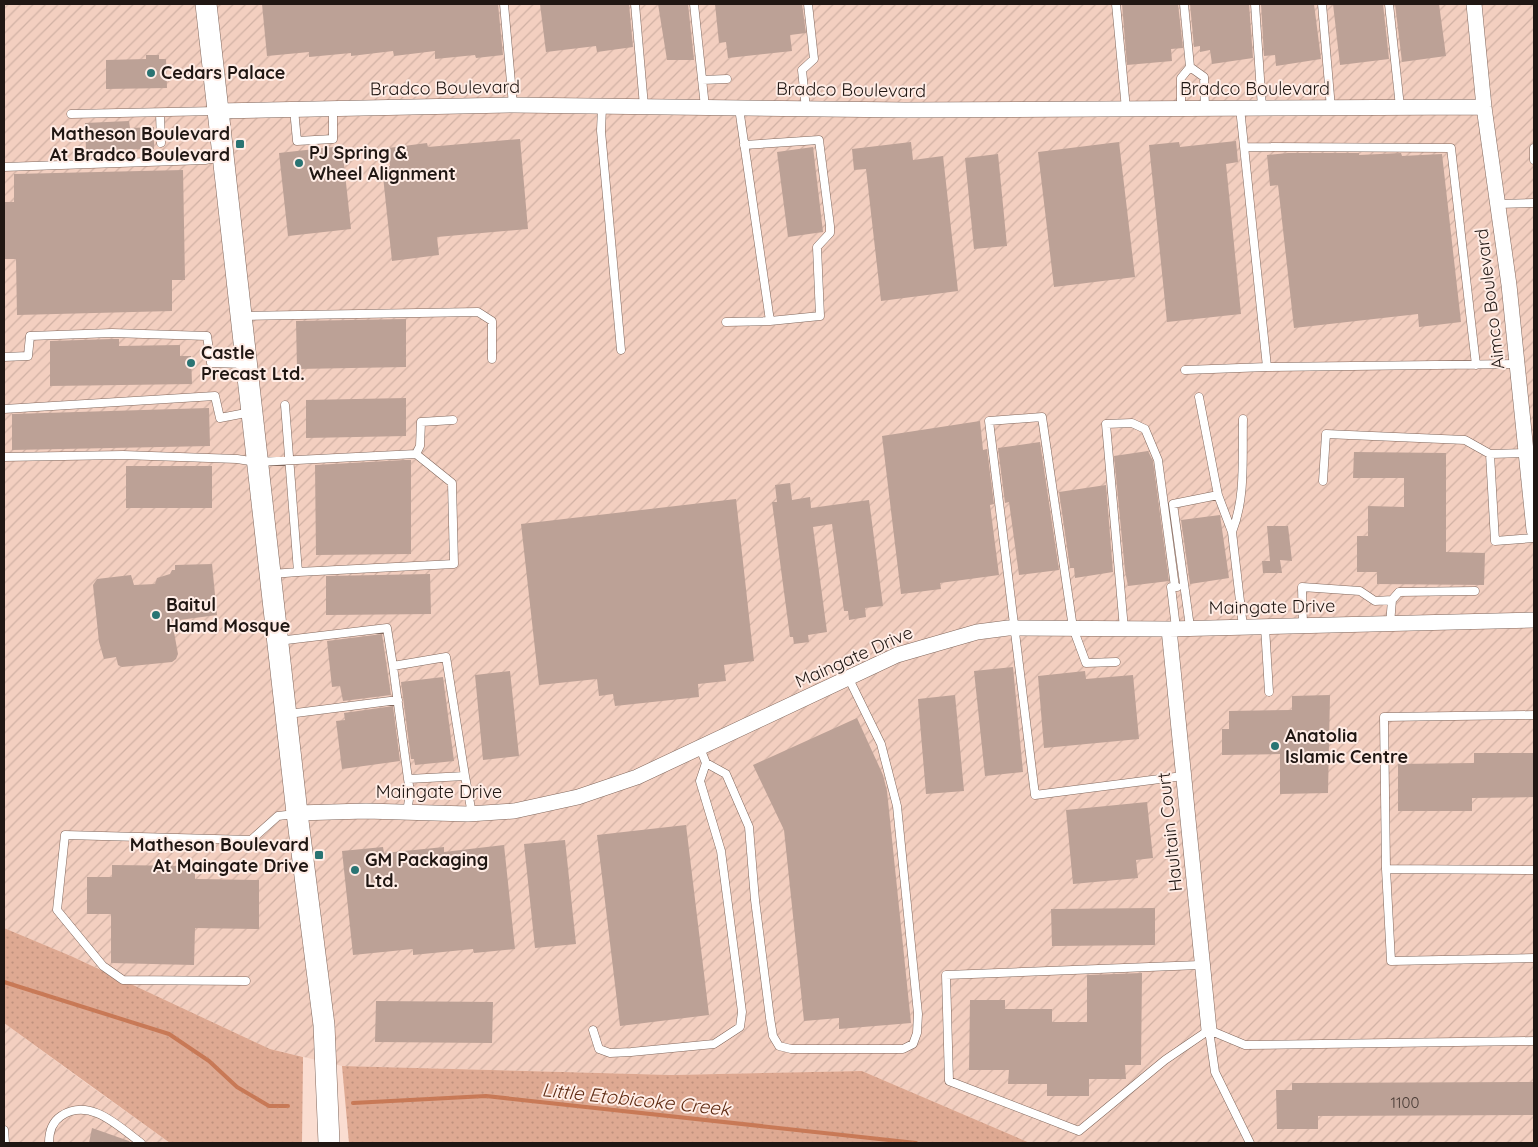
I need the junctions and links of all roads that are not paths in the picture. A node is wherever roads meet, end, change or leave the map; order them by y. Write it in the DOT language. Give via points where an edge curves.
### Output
graph roads {
  1 [pos="206,4"];
  2 [pos="504,4"];
  3 [pos="635,4"];
  4 [pos="694,4"];
  5 [pos="808,4"];
  6 [pos="1116,4"];
  7 [pos="1184,4"];
  8 [pos="1255,4"];
  9 [pos="1322,4"];
  10 [pos="1389,4"];
  11 [pos="1474,4"];
  12 [pos="1190,67"];
  13 [pos="726,79"];
  14 [pos="702,80"];
  15 [pos="513,105"];
  16 [pos="644,106"];
  17 [pos="602,107"];
  18 [pos="705,107"];
  19 [pos="1400,107"];
  20 [pos="1484,107"];
  21 [pos="333,108"];
  22 [pos="739,108"];
  23 [pos="1181,108"];
  24 [pos="1205,108"];
  25 [pos="1240,108"];
  26 [pos="1262,108"];
  27 [pos="1331,108"];
  28 [pos="294,109"];
  29 [pos="806,109"];
  30 [pos="1126,109"];
  31 [pos="217,110"];
  32 [pos="160,113"];
  33 [pos="71,114"];
  34 [pos="161,143"];
  35 [pos="744,145"];
  36 [pos="1245,147"];
  37 [pos="1534,148"];
  38 [pos="222,157"];
  39 [pos="1534,160"];
  40 [pos="4,166"];
  41 [pos="1534,203"];
  42 [pos="1497,204"];
  43 [pos="241,316"];
  44 [pos="770,321"];
  45 [pos="726,322"];
  46 [pos="620,350"];
  47 [pos="4,357"];
  48 [pos="492,359"];
  49 [pos="247,364"];
  50 [pos="1517,364"];
  51 [pos="1476,365"];
  52 [pos="1267,367"];
  53 [pos="1185,370"];
  54 [pos="1199,397"];
  55 [pos="285,404"];
  56 [pos="4,409"];
  57 [pos="252,412"];
  58 [pos="1243,419"];
  59 [pos="453,420"];
  60 [pos="1526,453"];
  61 [pos="416,454"];
  62 [pos="1490,454"];
  63 [pos="4,457"];
  64 [pos="289,460"];
  65 [pos="257,462"];
  66 [pos="1323,481"];
  67 [pos="1218,495"];
  68 [pos="1534,530"];
  69 [pos="1232,532"];
  70 [pos="1534,538"];
  71 [pos="298,572"];
  72 [pos="270,574"];
  73 [pos="1175,586"];
  74 [pos="1184,587"];
  75 [pos="1476,591"];
  76 [pos="1392,600"];
  77 [pos="1534,620"];
  78 [pos="1390,624"];
  79 [pos="1303,626"];
  80 [pos="1243,627"];
  81 [pos="1265,627"];
  82 [pos="1016,628"];
  83 [pos="1073,628"];
  84 [pos="1124,628"];
  85 [pos="1178,628"];
  86 [pos="278,641"];
  87 [pos="1116,662"];
  88 [pos="393,666"];
  89 [pos="848,679"];
  90 [pos="1269,692"];
  91 [pos="398,700"];
  92 [pos="286,714"];
  93 [pos="1534,715"];
  94 [pos="700,748"];
  95 [pos="706,763"];
  96 [pos="465,776"];
  97 [pos="1183,776"];
  98 [pos="408,779"];
  99 [pos="297,813"];
  100 [pos="407,813"];
  101 [pos="472,814"];
  102 [pos="1386,869"];
  103 [pos="1534,870"];
  104 [pos="1534,958"];
  105 [pos="1200,965"];
  106 [pos="246,981"];
  107 [pos="593,1030"];
  108 [pos="1209,1030"];
  109 [pos="1534,1041"];
  110 [pos="4,1130"];
  111 [pos="6,1143"];
  112 [pos="50,1143"];
  113 [pos="140,1143"];
  114 [pos="329,1143"];
  115 [pos="1250,1143"];
  1 -- 31 [label="street"];
  2 -- 15 [label="lane"];
  3 -- 16 [label="lane"];
  4 -- 14 [label="lane"];
  5 -- 29 [label="lane" via="814,59 802,70"];
  6 -- 30 [label="lane"];
  7 -- 12 [label="lane"];
  8 -- 26 [label="lane"];
  9 -- 27 [label="lane"];
  10 -- 19 [label="lane"];
  11 -- 20 [label="street, Aimco Boulevard"];
  12 -- 23 [label="lane" via="1181,78"];
  12 -- 24 [label="lane" via="1204,77"];
  13 -- 14 [label="lane"];
  14 -- 18 [label="lane"];
  15 -- 17 [label="street, Bradco Boulevard"];
  15 -- 21 [label="street, Bradco Boulevard"];
  16 -- 17 [label="street, Bradco Boulevard"];
  16 -- 18 [label="street, Bradco Boulevard"];
  17 -- 46 [label="lane" via="601,131"];
  18 -- 22 [label="street, Bradco Boulevard"];
  19 -- 20 [label="street, Bradco Boulevard"];
  19 -- 27 [label="street, Bradco Boulevard"];
  20 -- 42 [label="street, Aimco Boulevard"];
  21 -- 28 [label="street, Bradco Boulevard"];
  21 -- 28 [label="lane" via="333,139 297,141"];
  22 -- 29 [label="street, Bradco Boulevard"];
  22 -- 35 [label="lane"];
  23 -- 24 [label="street, Bradco Boulevard"];
  23 -- 30 [label="street, Bradco Boulevard"];
  24 -- 25 [label="street, Bradco Boulevard"];
  25 -- 26 [label="street, Bradco Boulevard"];
  25 -- 36 [label="lane"];
  26 -- 27 [label="street, Bradco Boulevard"];
  28 -- 31 [label="street, Bradco Boulevard"];
  29 -- 30 [label="street, Bradco Boulevard"];
  31 -- 32 [label="lane"];
  31 -- 38 [label="street"];
  32 -- 33 [label="lane"];
  32 -- 34 [label="lane"];
  35 -- 44 [label="lane"];
  35 -- 44 [label="lane" via="819,140 830,226 830,234 817,247 820,316"];
  36 -- 51 [label="lane" via="1451,148"];
  36 -- 52 [label="lane"];
  37 -- 39 [label="lane"];
  38 -- 40 [label="lane"];
  38 -- 43 [label="street"];
  41 -- 42 [label="lane"];
  42 -- 50 [label="street, Aimco Boulevard"];
  43 -- 48 [label="lane" via="478,312 492,321"];
  43 -- 49 [label="street"];
  44 -- 45 [label="lane"];
  47 -- 49 [label="lane" via="28,356 30,336 112,333 207,336 210,363"];
  49 -- 57 [label="street"];
  50 -- 51 [label="lane"];
  50 -- 60 [label="street, Aimco Boulevard"];
  51 -- 52 [label="lane"];
  52 -- 53 [label="lane"];
  54 -- 67 [label="lane"];
  55 -- 64 [label="lane"];
  56 -- 57 [label="lane" via="215,396 220,418"];
  57 -- 65 [label="street"];
  58 -- 69 [label="lane" via="1242,481 1238,518"];
  59 -- 61 [label="lane" via="421,422 420,446"];
  60 -- 62 [label="lane"];
  60 -- 68 [label="street, Aimco Boulevard"];
  61 -- 64 [label="lane"];
  61 -- 71 [label="lane" via="452,482 454,564"];
  62 -- 66 [label="lane" via="1465,440 1326,434"];
  62 -- 70 [label="lane" via="1495,541"];
  63 -- 65 [label="lane" via="123,455"];
  64 -- 65 [label="lane"];
  64 -- 71 [label="lane"];
  65 -- 72 [label="street"];
  67 -- 69 [label="lane"];
  67 -- 74 [label="lane" via="1173,504"];
  69 -- 80 [label="lane"];
  71 -- 72 [label="lane"];
  72 -- 86 [label="street"];
  73 -- 74 [label="lane"];
  73 -- 84 [label="lane" via="1155,452 1145,429 1132,423 1106,424"];
  73 -- 85 [label="lane" via="1171,586"];
  74 -- 85 [label="lane"];
  75 -- 76 [label="lane" via="1398,592"];
  76 -- 78 [label="lane"];
  76 -- 79 [label="lane" via="1375,600 1360,591 1302,588"];
  77 -- 78 [label="street, Maingate Drive"];
  78 -- 79 [label="street, Maingate Drive"];
  79 -- 81 [label="street, Maingate Drive"];
  80 -- 81 [label="street, Maingate Drive"];
  80 -- 85 [label="street, Maingate Drive"];
  81 -- 90 [label="lane"];
  82 -- 83 [label="street, Maingate Drive"];
  82 -- 83 [label="lane" via="989,421 1042,417"];
  82 -- 89 [label="street, Maingate Drive" via="977,632 935,643 897,656"];
  82 -- 97 [label="lane" via="1035,795"];
  83 -- 84 [label="street, Maingate Drive"];
  83 -- 87 [label="lane" via="1086,663"];
  84 -- 85 [label="street, Maingate Drive"];
  85 -- 97 [label="street, Haultain Court"];
  86 -- 88 [label="lane" via="387,628"];
  86 -- 92 [label="street"];
  88 -- 91 [label="lane"];
  88 -- 96 [label="lane" via="446,657"];
  89 -- 94 [label="street, Maingate Drive"];
  89 -- 95 [label="lane" via="881,744 897,806 918,1014 913,1044 903,1049 791,1049 779,1046 773,1036 770,1018 749,827 726,774"];
  91 -- 92 [label="lane"];
  91 -- 98 [label="lane"];
  92 -- 99 [label="street"];
  93 -- 102 [label="lane" via="1384,717"];
  94 -- 95 [label="lane"];
  94 -- 101 [label="street, Maingate Drive" via="638,777 578,797 514,811"];
  95 -- 107 [label="lane" via="700,781 721,851 742,1012 740,1027 714,1044 610,1053 599,1049"];
  96 -- 98 [label="lane"];
  96 -- 101 [label="lane"];
  97 -- 105 [label="street, Haultain Court"];
  98 -- 100 [label="lane"];
  99 -- 100 [label="street, Maingate Drive"];
  99 -- 106 [label="lane" via="278,816 251,840 65,834 57,910 103,966 123,980"];
  99 -- 114 [label="street" via="324,1025"];
  100 -- 101 [label="street, Maingate Drive"];
  102 -- 103 [label="lane"];
  102 -- 104 [label="lane" via="1392,961"];
  105 -- 108 [label="street, Haultain Court"];
  105 -- 108 [label="lane" via="946,975 949,1081 1079,1131 1165,1060"];
  108 -- 109 [label="lane" via="1245,1045"];
  108 -- 115 [label="lane" via="1215,1072"];
  110 -- 111 [label="lane"];
  112 -- 113 [label="lane" via="54,1120 68,1111 90,1110 107,1118"];
}
